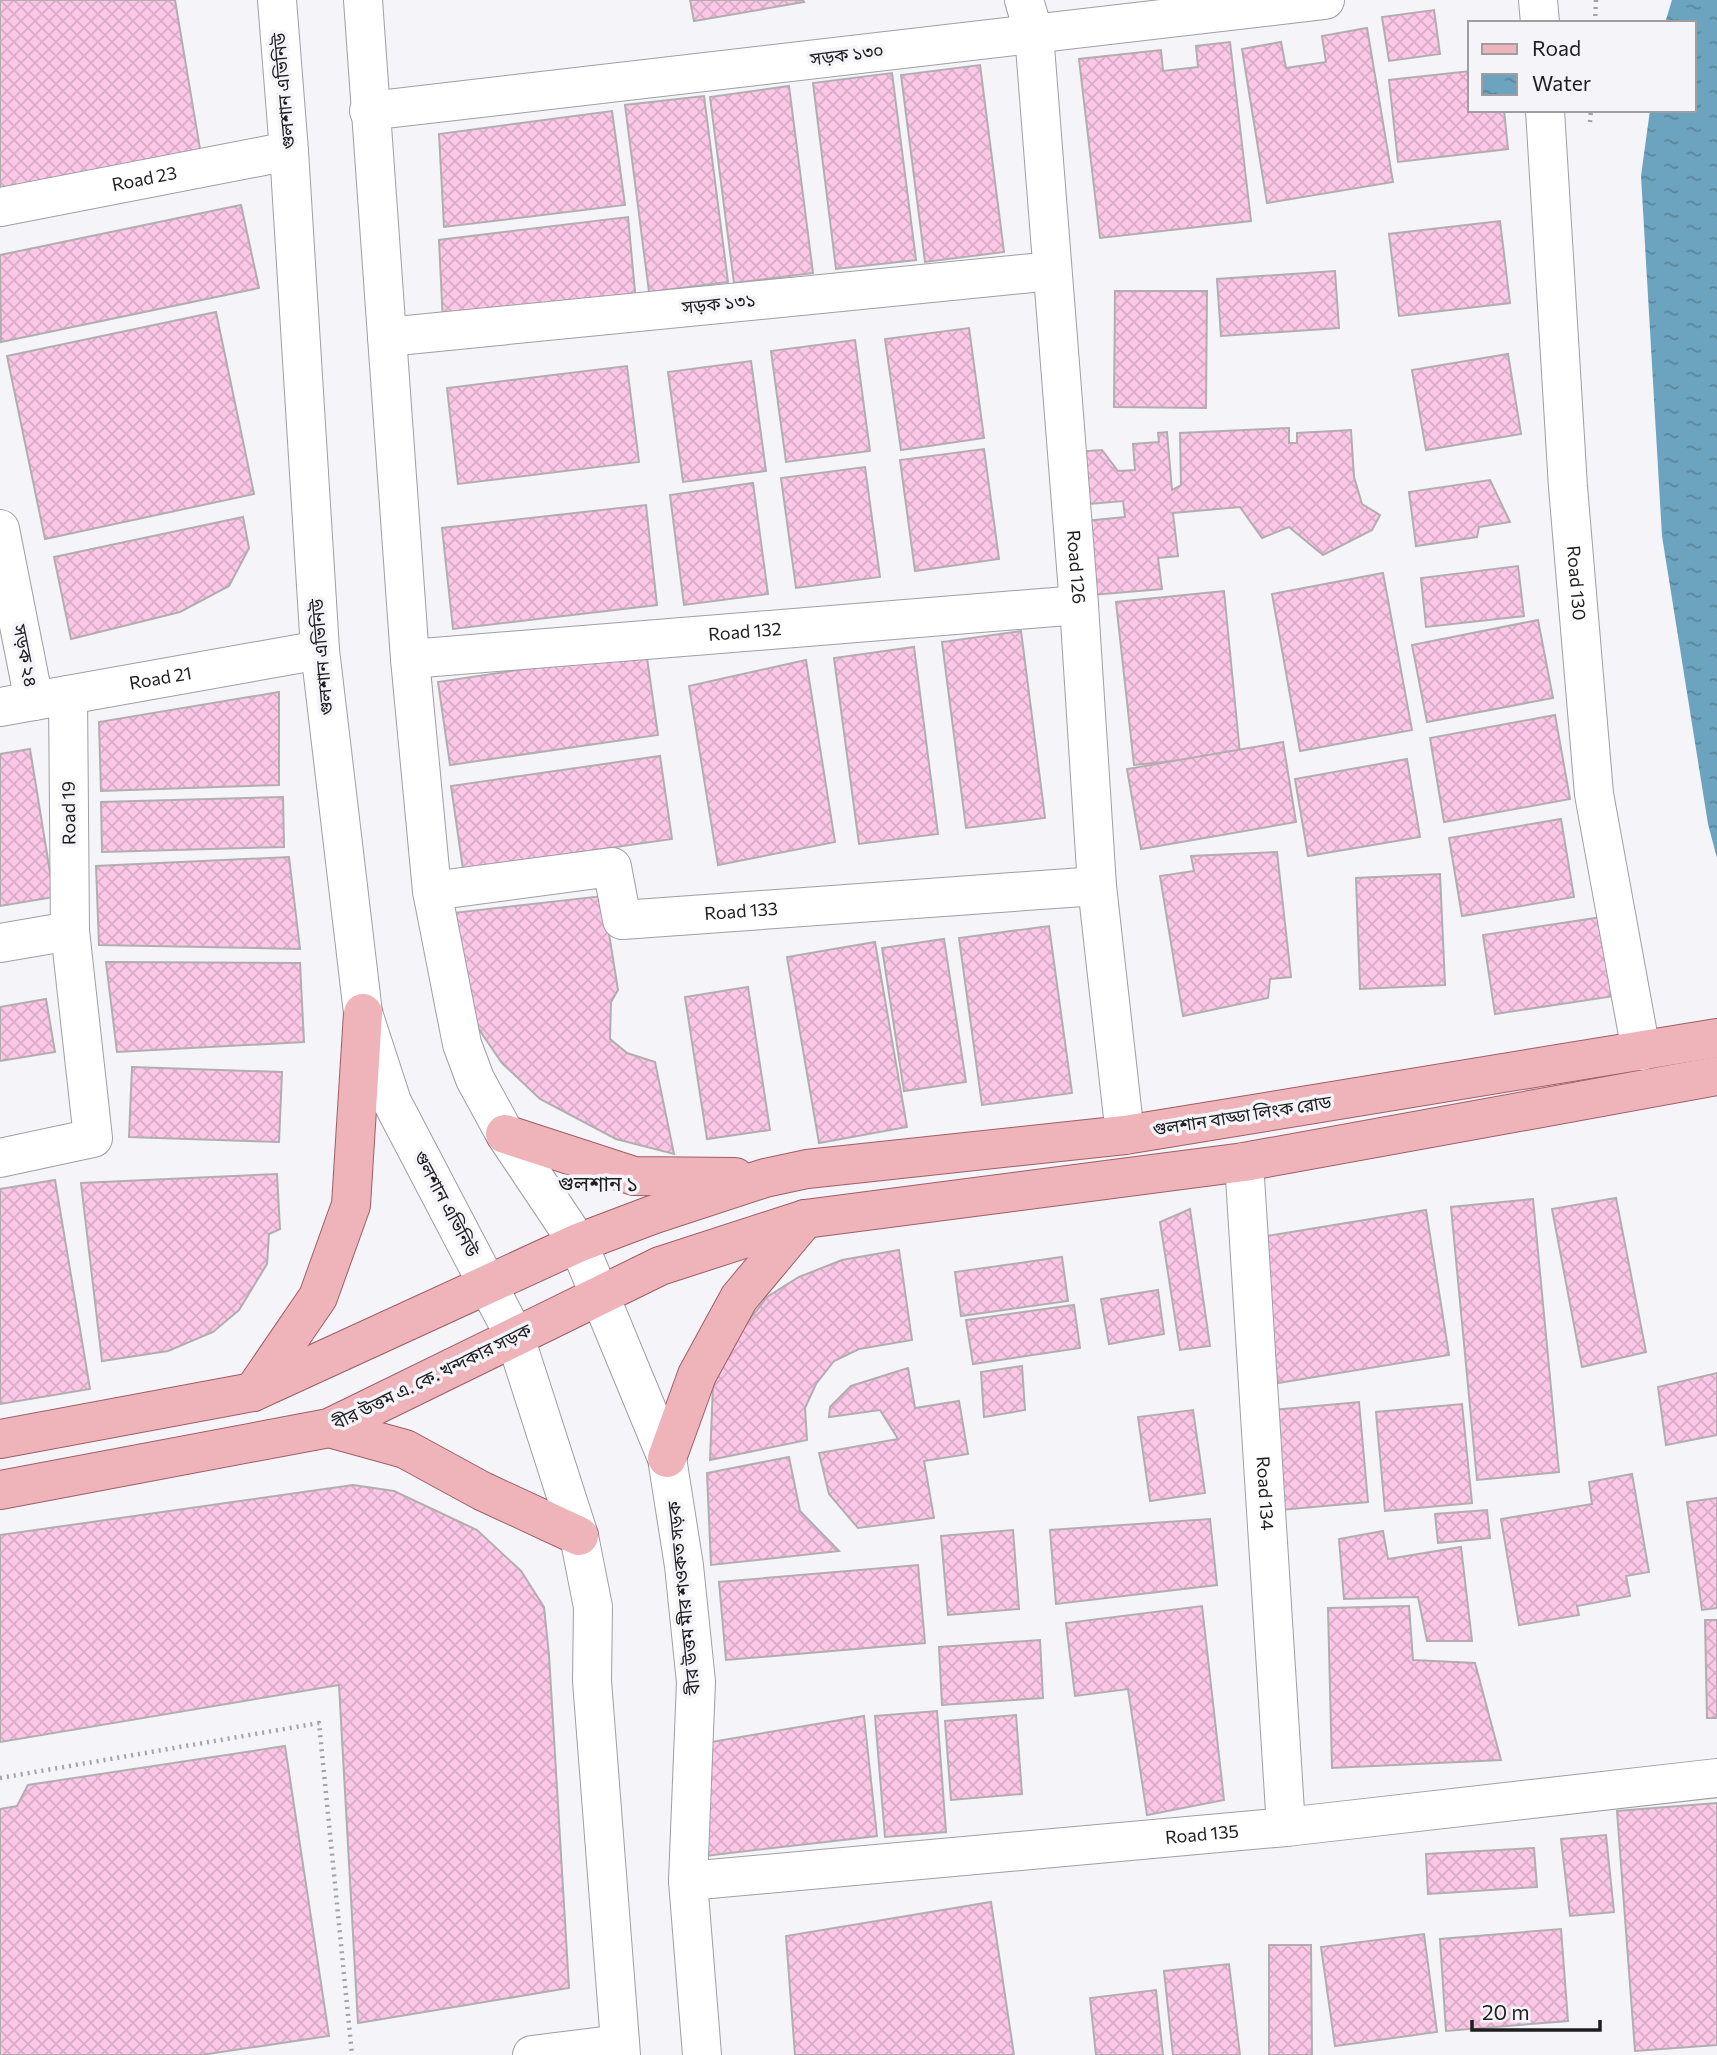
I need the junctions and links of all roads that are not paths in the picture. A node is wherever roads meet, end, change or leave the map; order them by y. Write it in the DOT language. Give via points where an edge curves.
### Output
graph roads {
  1 [pos="277,0"];
  2 [pos="363,0"];
  3 [pos="1325,0"];
  4 [pos="1538,0"];
  5 [pos="1029,17"];
  6 [pos="1540,21"];
  7 [pos="369,111"];
  8 [pos="1545,112"];
  9 [pos="289,151"];
  10 [pos="0,207"];
  11 [pos="1052,271"];
  12 [pos="387,337"];
  13 [pos="0,529"];
  14 [pos="1079,605"];
  15 [pos="1599,620"];
  16 [pos="320,650"];
  17 [pos="410,659"];
  18 [pos="34,701"];
  19 [pos="1097,886"];
  20 [pos="432,891"];
  21 [pos="71,931"];
  22 [pos="0,943"];
  23 [pos="363,1013"];
  24 [pos="1717,1038"];
  25 [pos="1650,1049"];
  26 [pos="1717,1076"];
  27 [pos="505,1134"];
  28 [pos="1125,1135"];
  29 [pos="0,1158"];
  30 [pos="1244,1162"];
  31 [pos="765,1178"];
  32 [pos="805,1219"];
  33 [pos="578,1244"];
  34 [pos="490,1284"];
  35 [pos="600,1295"];
  36 [pos="515,1338"];
  37 [pos="253,1392"];
  38 [pos="329,1428"];
  39 [pos="0,1439"];
  40 [pos="667,1458"];
  41 [pos="0,1490"];
  42 [pos="579,1536"];
  43 [pos="1717,1778"];
  44 [pos="1286,1827"];
  45 [pos="688,1881"];
  46 [pos="620,2049"];
  47 [pos="532,2055"];
  48 [pos="702,2055"];
  1 -- 9 [label="street, গুলশান এভিনিউ"];
  2 -- 7 [label="street"];
  3 -- 5 [label="street, সড়ক ১৩০"];
  4 -- 6 [label="street"];
  5 -- 7 [label="street, সড়ক ১৩০"];
  5 -- 11 [label="street, Road 126"];
  7 -- 12 [label="street"];
  8 -- 25 [label="street, Road 130" via="1568,487 1594,794"];
  9 -- 10 [label="street, Road 23"];
  9 -- 16 [label="street, গুলশান এভিনিউ"];
  11 -- 12 [label="street, সড়ক ১৩১"];
  11 -- 14 [label="street, Road 126"];
  12 -- 17 [label="street"];
  13 -- 18 [label="street, সড়ক ২৪"];
  14 -- 17 [label="street, Road 132"];
  14 -- 19 [label="street, Road 126"];
  15 -- 25 [label="street" via="1611,783"];
  16 -- 18 [label="street, Road 21"];
  16 -- 23 [label="street, গুলশান এভিনিউ"];
  17 -- 20 [label="street"];
  18 -- 21 [label="street, Road 19"];
  19 -- 20 [label="street, Road 133" via="622,920 612,867"];
  19 -- 28 [label="street, Road 126"];
  20 -- 27 [label="street" via="462,1044"];
  21 -- 22 [label="street"];
  21 -- 29 [label="street, Road 19" via="93,1138"];
  23 -- 34 [label="street, গুলশান এভিনিউ" via="391,1102"];
  23 -- 37 [label="main road" via="351,1205 318,1297"];
  24 -- 25 [label="main road, গুলশান বাড্ডা লিংক রোড"];
  25 -- 28 [label="main road, গুলশান বাড্ডা লিংক রোড"];
  26 -- 30 [label="main road"];
  27 -- 31 [label="main road" via="634,1176"];
  27 -- 33 [label="street"];
  28 -- 31 [label="main road, গুলশান বাড্ডা লিংক রোড" via="807,1169"];
  30 -- 32 [label="main road"];
  30 -- 44 [label="street, Road 134"];
  31 -- 33 [label="main road" via="652,1214"];
  32 -- 35 [label="main road, বীর উত্তম এ. কে. খন্দকার সড়ক" via="660,1266"];
  32 -- 40 [label="main road" via="739,1298 696,1375"];
  33 -- 34 [label="main road"];
  33 -- 35 [label="street, বীর উত্তম মীর শওকত সড়ক"];
  34 -- 36 [label="street"];
  34 -- 37 [label="main road"];
  35 -- 36 [label="main road, বীর উত্তম এ. কে. খন্দকার সড়ক"];
  35 -- 40 [label="street, বীর উত্তম মীর শওকত সড়ক"];
  36 -- 38 [label="main road, বীর উত্তম এ. কে. খন্দকার সড়ক"];
  36 -- 42 [label="street"];
  37 -- 39 [label="main road"];
  38 -- 41 [label="main road, বীর উত্তম এ. কে. খন্দকার সড়ক"];
  38 -- 42 [label="main road" via="405,1448 482,1491"];
  40 -- 45 [label="street, বীর উত্তম মীর শওকত সড়ক" via="696,1682"];
  42 -- 46 [label="street" via="593,1607 592,1681"];
  43 -- 44 [label="street, Road 135"];
  44 -- 45 [label="street, Road 135"];
  45 -- 48 [label="street, বীর উত্তম মীর শওকত সড়ক"];
  46 -- 47 [label="street"];
}
